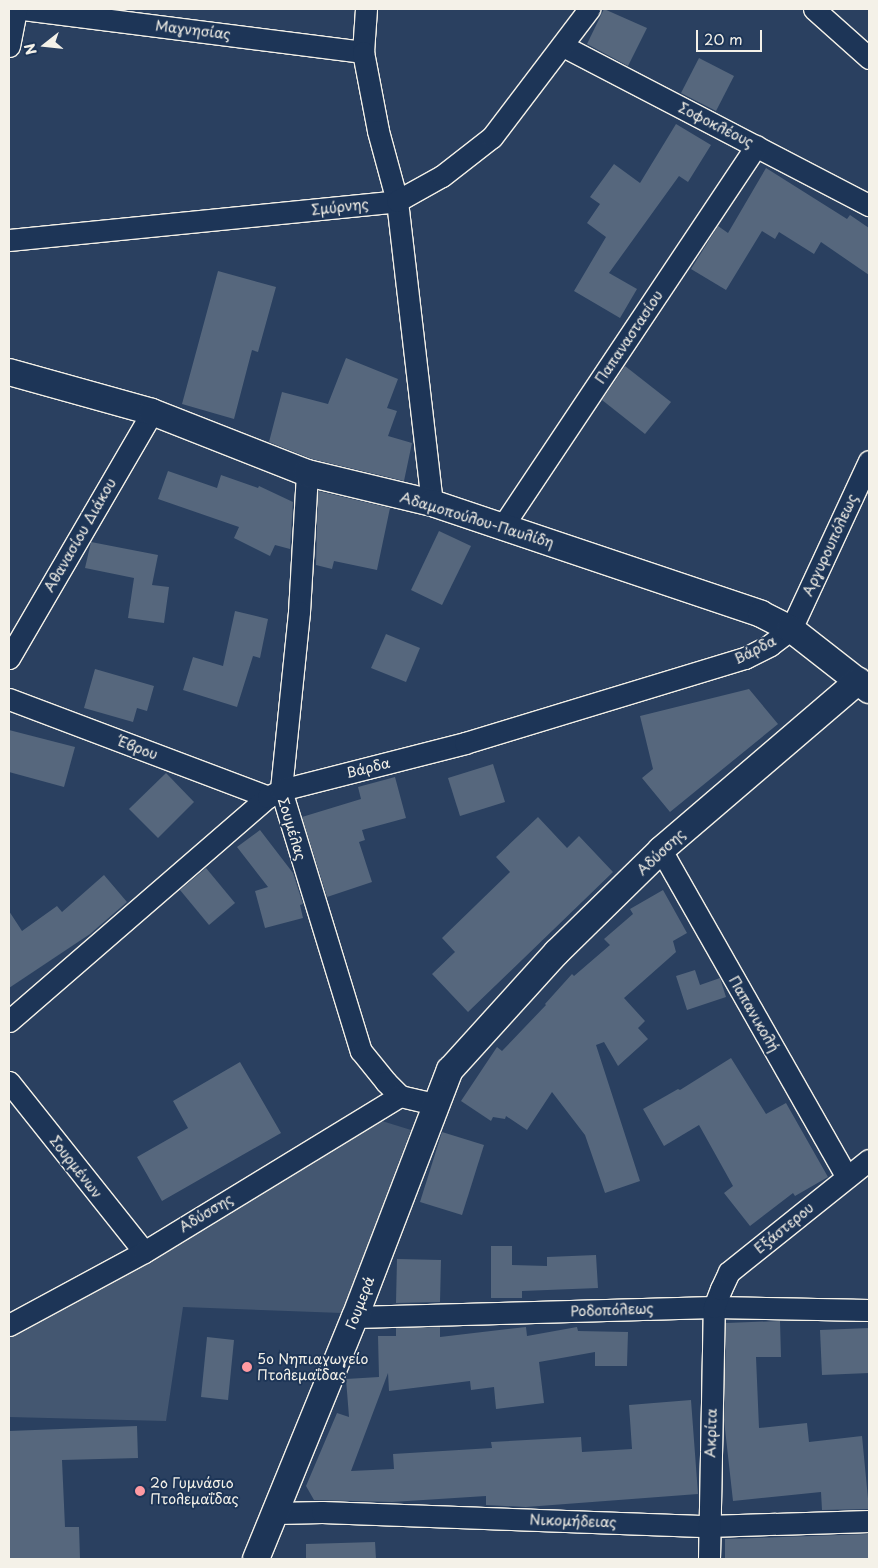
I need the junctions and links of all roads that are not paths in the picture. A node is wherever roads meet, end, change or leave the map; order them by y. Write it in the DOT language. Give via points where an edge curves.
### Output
graph roads {
  1 [pos="16,9"];
  2 [pos="23,9"];
  3 [pos="366,9"];
  4 [pos="589,9"];
  5 [pos="814,9"];
  6 [pos="9,46"];
  7 [pos="563,46"];
  8 [pos="362,52"];
  9 [pos="869,58"];
  10 [pos="756,146"];
  11 [pos="397,201"];
  12 [pos="869,205"];
  13 [pos="9,240"];
  14 [pos="9,372"];
  15 [pos="152,412"];
  16 [pos="869,461"];
  17 [pos="307,473"];
  18 [pos="432,504"];
  19 [pos="502,527"];
  20 [pos="791,629"];
  21 [pos="9,658"];
  22 [pos="865,680"];
  23 [pos="9,699"];
  24 [pos="274,794"];
  25 [pos="661,850"];
  26 [pos="9,1021"];
  27 [pos="468,1051"];
  28 [pos="9,1082"];
  29 [pos="400,1096"];
  30 [pos="436,1104"];
  31 [pos="869,1160"];
  32 [pos="847,1178"];
  33 [pos="144,1252"];
  34 [pos="714,1307"];
  35 [pos="869,1310"];
  36 [pos="356,1317"];
  37 [pos="9,1325"];
  38 [pos="276,1512"];
  39 [pos="869,1521"];
  40 [pos="708,1526"];
  41 [pos="256,1559"];
  42 [pos="709,1559"];
  1 -- 6 [label="street"];
  2 -- 8 [label="street, Μαγνησίας"];
  3 -- 8 [label="street"];
  4 -- 7 [label="street, Σμύρνης"];
  5 -- 9 [label="street"];
  7 -- 10 [label="street, Σοφοκλέους"];
  7 -- 11 [label="street, Σμύρνης" via="492,137 442,176"];
  8 -- 11 [label="street" via="378,132"];
  10 -- 12 [label="street, Σοφοκλέους"];
  10 -- 19 [label="street, Παπαναστασίου"];
  11 -- 13 [label="street, Σμύρνης"];
  11 -- 18 [label="street"];
  14 -- 15 [label="street, Αδαμοπούλου-Παυλίδη"];
  15 -- 17 [label="street, Αδαμοπούλου-Παυλίδη"];
  15 -- 21 [label="street, Αθανασίου Διάκου"];
  16 -- 20 [label="street, Αργυρουπόλεως"];
  17 -- 18 [label="street, Αδαμοπούλου-Παυλίδη"];
  17 -- 24 [label="street, Σουμέλας" via="299,612"];
  18 -- 19 [label="street, Αδαμοπούλου-Παυλίδη"];
  19 -- 20 [label="street, Αδαμοπούλου-Παυλίδη" via="761,614"];
  20 -- 22 [label="street, Αδαμοπούλου-Παυλίδη"];
  20 -- 24 [label="street, Βάρδα" via="745,658 465,743"];
  22 -- 25 [label="street, Αδύσσης"];
  23 -- 24 [label="street, Έβρου"];
  24 -- 26 [label="street, Βάρδα"];
  24 -- 29 [label="street, Σουμέλας" via="361,1051"];
  25 -- 27 [label="street, Αδύσσης" via="557,952"];
  25 -- 32 [label="street, Παπανικολή"];
  27 -- 30 [label="street, Γουμερά" via="450,1070"];
  28 -- 33 [label="street, Σουρμένων"];
  29 -- 30 [label="street"];
  29 -- 33 [label="street, Αδύσσης"];
  30 -- 36 [label="street, Γουμερά"];
  31 -- 32 [label="street, Εξάστερου"];
  32 -- 34 [label="street, Εξάστερου" via="729,1272"];
  33 -- 37 [label="street, Αδύσσης"];
  34 -- 35 [label="street, Ροδοπόλεως"];
  34 -- 36 [label="street, Ροδοπόλεως"];
  34 -- 40 [label="street, Ακρίτα"];
  36 -- 38 [label="street, Γουμερά"];
  38 -- 40 [label="street, Νικομήδειας"];
  38 -- 41 [label="street, Γουμερά"];
  39 -- 40 [label="street, Νικομήδειας"];
  40 -- 42 [label="street, Ακρίτα"];
}
